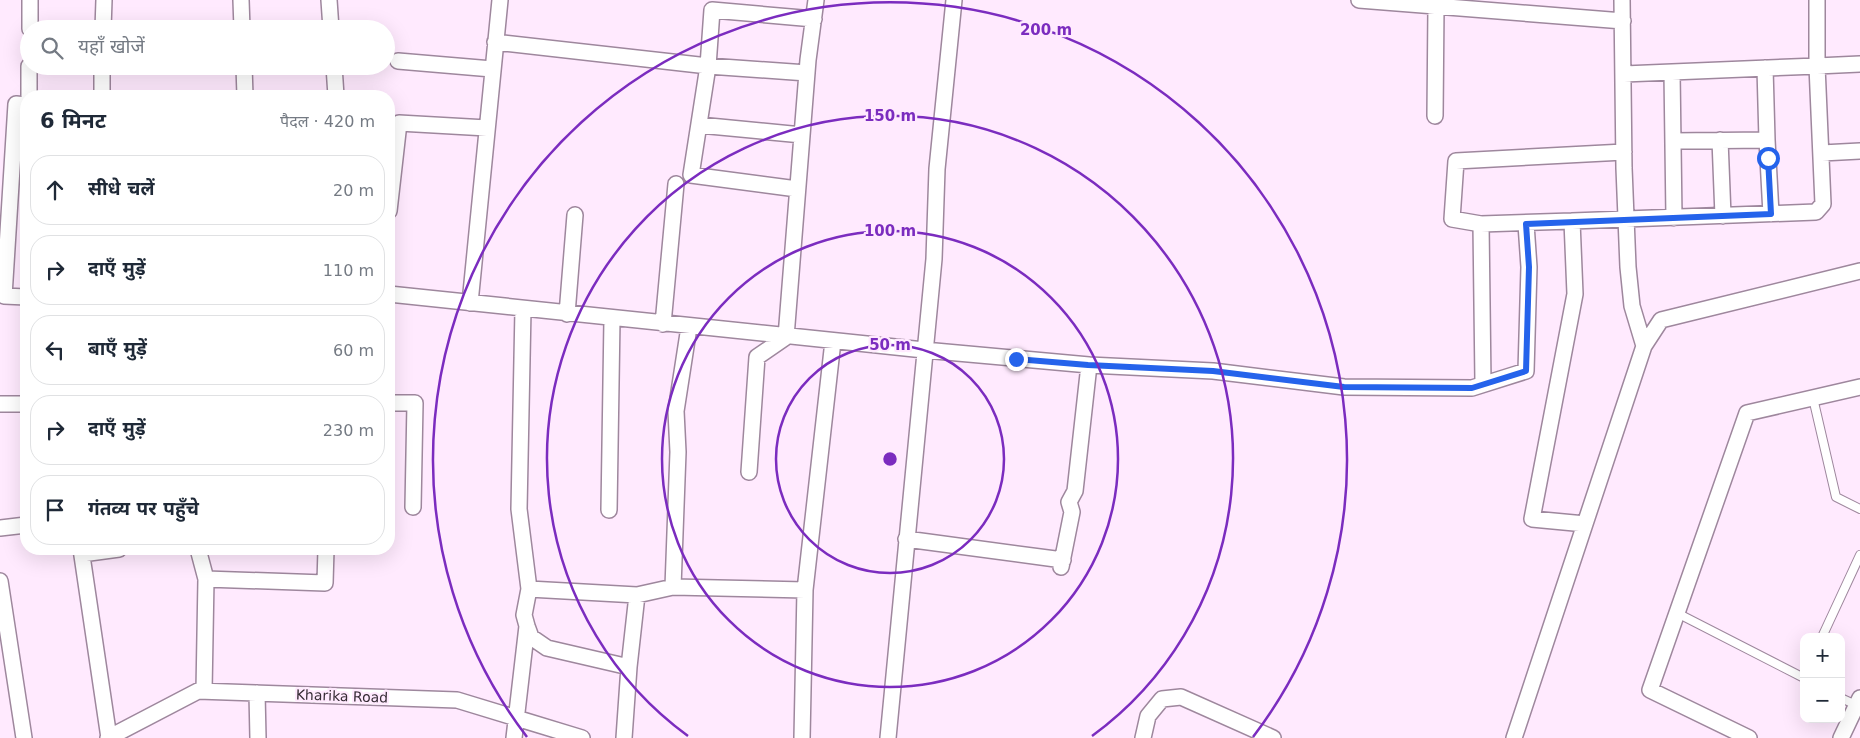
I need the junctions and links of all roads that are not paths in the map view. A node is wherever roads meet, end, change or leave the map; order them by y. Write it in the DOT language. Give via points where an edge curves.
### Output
graph roads {
  1 [pos="30,0"];
  2 [pos="104,0"];
  3 [pos="241,0"];
  4 [pos="329,0"];
  5 [pos="500,0"];
  6 [pos="816,0"];
  7 [pos="954,0"];
  8 [pos="1359,0"];
  9 [pos="1622,0"];
  10 [pos="1817,0"];
  11 [pos="712,5"];
  12 [pos="1436,6"];
  13 [pos="814,19"];
  14 [pos="30,20"];
  15 [pos="103,20"];
  16 [pos="242,20"];
  17 [pos="330,20"];
  18 [pos="1623,21"];
  19 [pos="495,42"];
  20 [pos="398,61"];
  21 [pos="1860,64"];
  22 [pos="708,66"];
  23 [pos="1817,66"];
  24 [pos="1765,68"];
  25 [pos="492,69"];
  26 [pos="1672,72"];
  27 [pos="807,73"];
  28 [pos="1624,74"];
  29 [pos="29,75"];
  30 [pos="102,75"];
  31 [pos="244,75"];
  32 [pos="335,75"];
  33 [pos="29,90"];
  34 [pos="102,90"];
  35 [pos="245,90"];
  36 [pos="336,90"];
  37 [pos="20,104"];
  38 [pos="1435,116"];
  39 [pos="699,125"];
  40 [pos="487,128"];
  41 [pos="802,136"];
  42 [pos="1673,140"];
  43 [pos="1720,140"];
  44 [pos="1767,140"];
  45 [pos="1860,151"];
  46 [pos="1624,152"];
  47 [pos="1822,154"];
  48 [pos="395,158"];
  49 [pos="676,184"];
  50 [pos="798,189"];
  51 [pos="1771,214"];
  52 [pos="574,215"];
  53 [pos="1723,216"];
  54 [pos="1674,218"];
  55 [pos="1626,220"];
  56 [pos="1572,221"];
  57 [pos="1481,224"];
  58 [pos="1526,224"];
  59 [pos="1860,271"];
  60 [pos="395,295"];
  61 [pos="2,296"];
  62 [pos="20,297"];
  63 [pos="470,303"];
  64 [pos="522,309"];
  65 [pos="566,314"];
  66 [pos="612,319"];
  67 [pos="663,324"];
  68 [pos="689,327"];
  69 [pos="786,337"];
  70 [pos="833,341"];
  71 [pos="1644,346"];
  72 [pos="924,350"];
  73 [pos="1088,365"];
  74 [pos="1483,383"];
  75 [pos="1860,387"];
  76 [pos="1813,398"];
  77 [pos="395,403"];
  78 [pos="0,404"];
  79 [pos="20,404"];
  80 [pos="749,472"];
  81 [pos="413,507"];
  82 [pos="1860,509"];
  83 [pos="609,510"];
  84 [pos="1585,524"];
  85 [pos="20,526"];
  86 [pos="0,528"];
  87 [pos="906,539"];
  88 [pos="81,555"];
  89 [pos="200,555"];
  90 [pos="326,555"];
  91 [pos="1860,555"];
  92 [pos="206,579"];
  93 [pos="0,580"];
  94 [pos="673,586"];
  95 [pos="528,589"];
  96 [pos="805,590"];
  97 [pos="637,595"];
  98 [pos="1677,612"];
  99 [pos="527,626"];
  100 [pos="1824,633"];
  101 [pos="629,668"];
  102 [pos="1800,675"];
  103 [pos="204,691"];
  104 [pos="257,693"];
  105 [pos="1845,699"];
  106 [pos="1858,702"];
  107 [pos="515,719"];
  108 [pos="24,738"];
  109 [pos="108,738"];
  110 [pos="258,738"];
  111 [pos="514,738"];
  112 [pos="582,738"];
  113 [pos="624,738"];
  114 [pos="802,738"];
  115 [pos="888,738"];
  116 [pos="1143,738"];
  117 [pos="1274,738"];
  118 [pos="1514,738"];
  119 [pos="1749,738"];
  120 [pos="1840,738"];
  1 -- 14 [label="street"];
  2 -- 15 [label="street"];
  3 -- 16 [label="street"];
  4 -- 17 [label="street"];
  5 -- 19 [label="street"];
  6 -- 13 [label="street"];
  7 -- 72 [label="street"];
  8 -- 12 [label="street"];
  9 -- 18 [label="street"];
  10 -- 23 [label="street"];
  11 -- 13 [label="street"];
  11 -- 22 [label="street"];
  12 -- 18 [label="street"];
  12 -- 38 [label="street"];
  13 -- 27 [label="street"];
  18 -- 28 [label="street"];
  19 -- 22 [label="street"];
  19 -- 25 [label="street"];
  20 -- 25 [label="street"];
  21 -- 23 [label="street"];
  22 -- 27 [label="street"];
  22 -- 39 [label="street"];
  23 -- 24 [label="street"];
  23 -- 47 [label="street"];
  24 -- 26 [label="street"];
  24 -- 44 [label="street"];
  25 -- 40 [label="street"];
  26 -- 28 [label="street"];
  26 -- 42 [label="street"];
  27 -- 41 [label="street"];
  28 -- 46 [label="street"];
  29 -- 33 [label="street"];
  30 -- 34 [label="street"];
  31 -- 35 [label="street"];
  32 -- 36 [label="street"];
  37 -- 61 [label="street" via="16,104"];
  39 -- 41 [label="street"];
  39 -- 50 [label="street" via="691,175"];
  40 -- 48 [label="street" via="399,123"];
  40 -- 63 [label="street"];
  41 -- 50 [label="street"];
  42 -- 43 [label="street"];
  42 -- 54 [label="street"];
  43 -- 44 [label="street"];
  43 -- 53 [label="street"];
  44 -- 51 [label="street"];
  45 -- 47 [label="street"];
  46 -- 55 [label="street"];
  46 -- 57 [label="street" via="1456,161 1452,219"];
  47 -- 51 [label="street" via="1824,204 1816,212"];
  49 -- 67 [label="street"];
  50 -- 69 [label="street"];
  51 -- 53 [label="street"];
  52 -- 65 [label="street"];
  53 -- 54 [label="street"];
  54 -- 55 [label="street"];
  55 -- 56 [label="street"];
  55 -- 71 [label="street" via="1632,306"];
  56 -- 58 [label="street"];
  56 -- 84 [label="street" via="1575,294 1532,519"];
  57 -- 58 [label="street"];
  57 -- 74 [label="street"];
  58 -- 74 [label="street" via="1529,267 1526,371"];
  59 -- 71 [label="street" via="1661,320"];
  60 -- 63 [label="street"];
  61 -- 62 [label="street"];
  63 -- 64 [label="street"];
  64 -- 65 [label="street"];
  64 -- 95 [label="street" via="519,509"];
  65 -- 66 [label="street"];
  66 -- 67 [label="street"];
  66 -- 83 [label="street"];
  67 -- 68 [label="street"];
  68 -- 69 [label="street"];
  68 -- 94 [label="street" via="676,411 678,452"];
  69 -- 70 [label="street"];
  69 -- 80 [label="street" via="756,357"];
  70 -- 72 [label="street"];
  70 -- 96 [label="street"];
  71 -- 84 [label="street"];
  72 -- 73 [label="street"];
  72 -- 87 [label="street"];
  73 -- 74 [label="street" via="1213,371 1344,387 1472,388"];
  73 -- 87 [label="street" via="1074,491 1069,502 1072,512 1062,563"];
  75 -- 76 [label="street"];
  76 -- 82 [label="lane" via="1836,497"];
  76 -- 98 [label="street" via="1747,413"];
  77 -- 81 [label="street" via="415,402"];
  78 -- 79 [label="street"];
  84 -- 118 [label="street"];
  85 -- 86 [label="street"];
  87 -- 115 [label="street"];
  88 -- 109 [label="street"];
  89 -- 92 [label="street"];
  90 -- 92 [label="street" via="325,583"];
  91 -- 100 [label="lane"];
  92 -- 103 [label="street"];
  93 -- 108 [label="street"];
  94 -- 96 [label="street"];
  94 -- 97 [label="street"];
  95 -- 97 [label="street"];
  95 -- 99 [label="street" via="524,615"];
  96 -- 114 [label="street"];
  97 -- 101 [label="street"];
  98 -- 102 [label="lane"];
  98 -- 119 [label="street" via="1650,690"];
  99 -- 101 [label="street" via="531,637 547,648"];
  99 -- 107 [label="street"];
  101 -- 113 [label="street"];
  103 -- 104 [label="street, Kharika Road"];
  103 -- 109 [label="street, Kharika Road" via="198,691"];
  104 -- 107 [label="street, Kharika Road" via="457,700"];
  104 -- 110 [label="street"];
  105 -- 106 [label="lane"];
  106 -- 120 [label="street"];
  107 -- 111 [label="street"];
  107 -- 112 [label="street, Kharika Road"];
  116 -- 117 [label="street" via="1148,716 1162,699 1181,697"];
}
